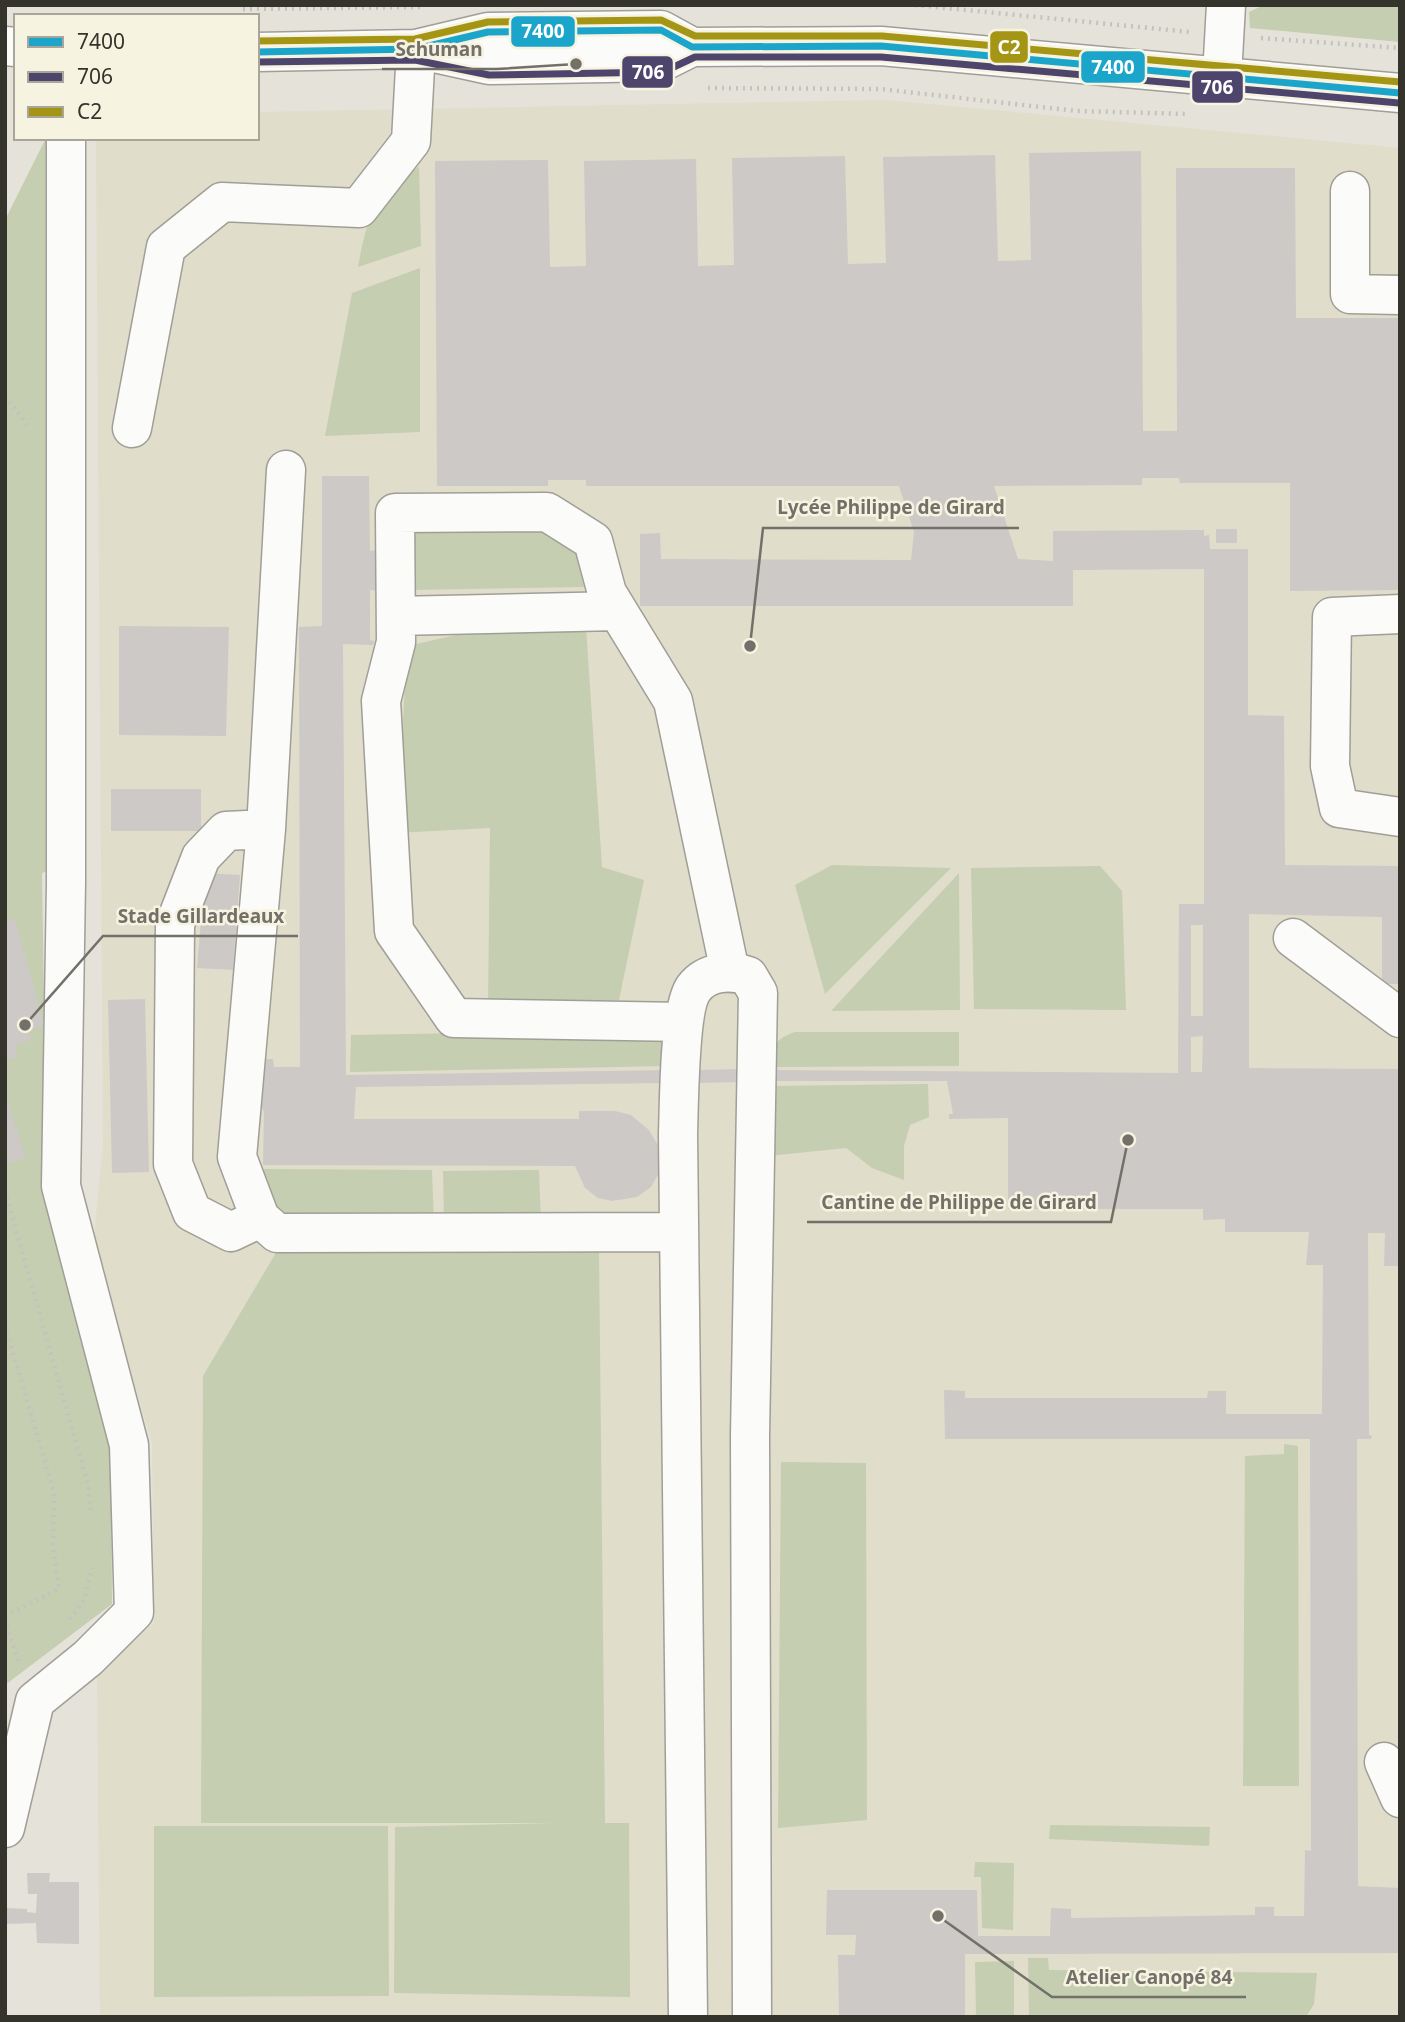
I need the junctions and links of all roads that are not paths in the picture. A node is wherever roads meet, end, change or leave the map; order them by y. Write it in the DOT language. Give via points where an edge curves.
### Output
graph roads {
  1 [pos="1225,20"];
  2 [pos="416,49"];
  3 [pos="259,52"];
  4 [pos="1222,76"];
  5 [pos="1400,93"];
  6 [pos="66,140"];
  7 [pos="1350,191"];
  8 [pos="1400,295"];
  9 [pos="132,428"];
  10 [pos="286,470"];
  11 [pos="618,611"];
  12 [pos="1400,614"];
  13 [pos="396,616"];
  14 [pos="1400,817"];
  15 [pos="266,829"];
  16 [pos="1293,938"];
  17 [pos="730,972"];
  18 [pos="1400,1018"];
  19 [pos="684,1022"];
  20 [pos="260,1218"];
  21 [pos="678,1232"];
  22 [pos="1384,1762"];
  23 [pos="1400,1798"];
  24 [pos="5,1828"];
  25 [pos="688,2017"];
  26 [pos="752,2017"];
  1 -- 4 [label="street"];
  2 -- 3 [label="street"];
  2 -- 4 [label="street" via="489,65 662,62 692,47 881,46"];
  2 -- 9 [label="street" via="411,141 359,208 222,202 166,247"];
  4 -- 5 [label="street"];
  6 -- 24 [label="street" via="66,883 61,1186 129,1445 134,1612 35,1701"];
  7 -- 8 [label="street" via="1350,294"];
  10 -- 15 [label="street"];
  11 -- 13 [label="street"];
  11 -- 13 [label="street" via="607,593 593,541 547,512 395,513"];
  11 -- 17 [label="street" via="673,701"];
  12 -- 14 [label="street" via="1332,617 1329,766 1339,808"];
  13 -- 19 [label="street" via="396,642 382,701 394,931 454,1018"];
  15 -- 20 [label="street" via="237,1157"];
  15 -- 20 [label="street" via="226,831 201,857 175,923 173,1164 192,1212 231,1232"];
  16 -- 18 [label="street"];
  17 -- 19 [label="street" via="708,977 692,989"];
  17 -- 26 [label="street" via="748,976 758,992 750,1436"];
  19 -- 21 [label="street"];
  20 -- 21 [label="street" via="277,1233"];
  21 -- 25 [label="street"];
  22 -- 23 [label="street"];
}
